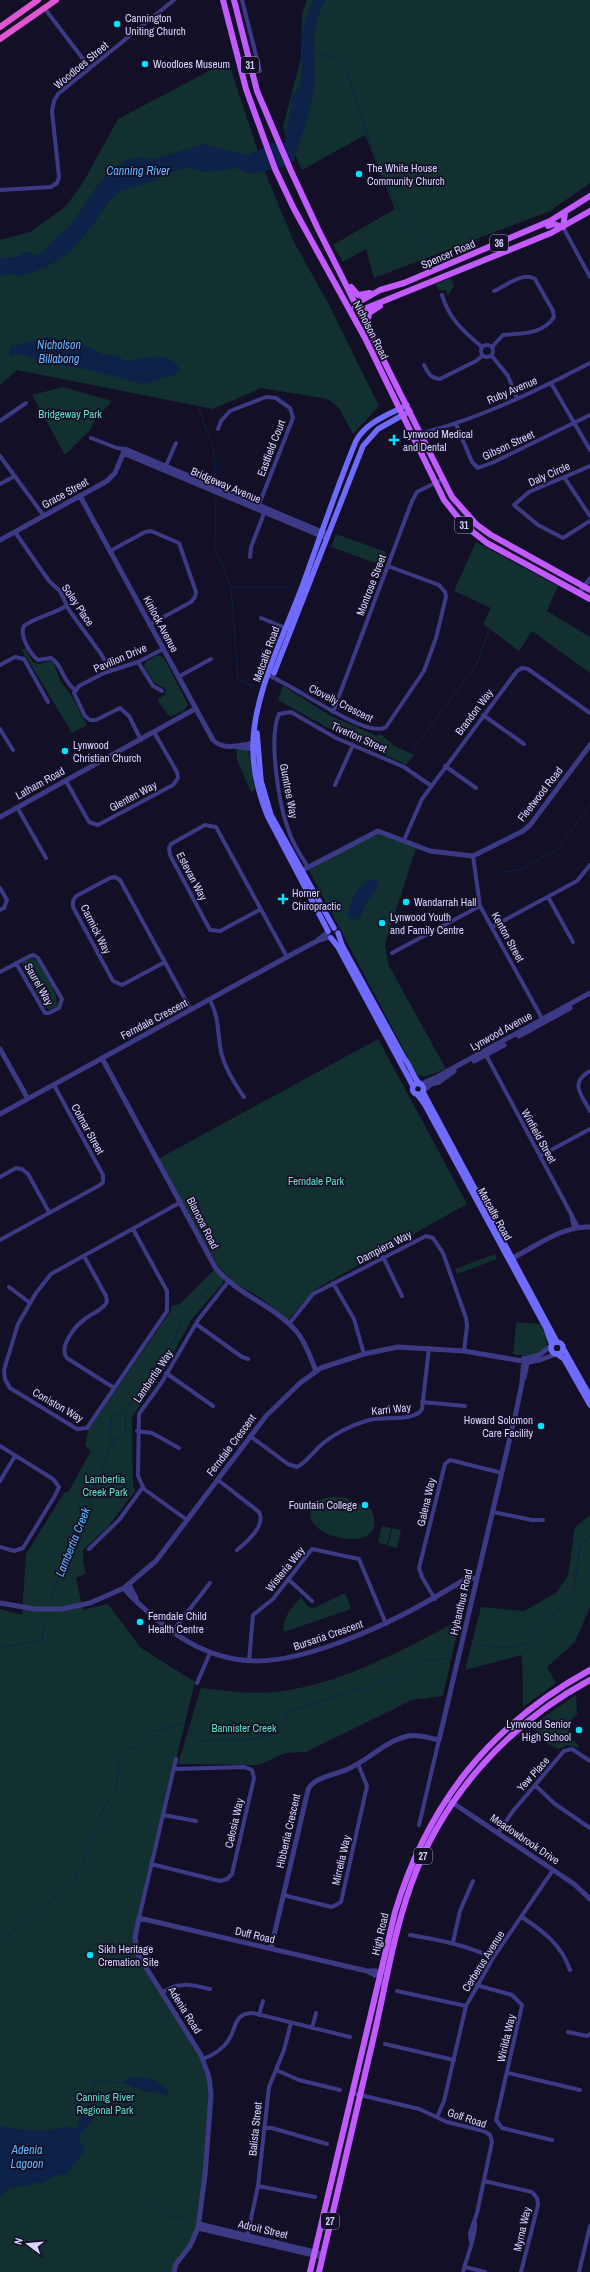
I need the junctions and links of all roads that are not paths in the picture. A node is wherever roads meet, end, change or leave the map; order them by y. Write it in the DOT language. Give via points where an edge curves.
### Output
graph roads {
  1 [pos="38,0"];
  2 [pos="56,0"];
  3 [pos="174,0"];
  4 [pos="223,0"];
  5 [pos="234,0"];
  6 [pos="242,0"];
  7 [pos="45,9"];
  8 [pos="0,27"];
  9 [pos="0,39"];
  10 [pos="90,68"];
  11 [pos="260,71"];
  12 [pos="0,190"];
  13 [pos="590,196"];
  14 [pos="590,211"];
  15 [pos="565,213"];
  16 [pos="563,227"];
  17 [pos="508,239"];
  18 [pos="340,274"];
  19 [pos="590,277"];
  20 [pos="380,290"];
  21 [pos="494,291"];
  22 [pos="408,292"];
  23 [pos="442,295"];
  24 [pos="346,303"];
  25 [pos="358,307"];
  26 [pos="353,317"];
  27 [pos="367,327"];
  28 [pos="482,347"];
  29 [pos="492,347"];
  30 [pos="482,356"];
  31 [pos="492,356"];
  32 [pos="590,363"];
  33 [pos="424,365"];
  34 [pos="551,383"];
  35 [pos="517,398"];
  36 [pos="26,403"];
  37 [pos="407,405"];
  38 [pos="400,409"];
  39 [pos="410,411"];
  40 [pos="403,415"];
  41 [pos="590,415"];
  42 [pos="0,421"];
  43 [pos="456,424"];
  44 [pos="575,424"];
  45 [pos="218,429"];
  46 [pos="422,436"];
  47 [pos="92,438"];
  48 [pos="176,443"];
  49 [pos="123,450"];
  50 [pos="590,450"];
  51 [pos="0,456"];
  52 [pos="590,466"];
  53 [pos="165,468"];
  54 [pos="15,476"];
  55 [pos="564,477"];
  56 [pos="443,479"];
  57 [pos="435,483"];
  58 [pos="0,484"];
  59 [pos="80,496"];
  60 [pos="258,507"];
  61 [pos="266,510"];
  62 [pos="44,516"];
  63 [pos="590,516"];
  64 [pos="590,522"];
  65 [pos="15,532"];
  66 [pos="321,533"];
  67 [pos="327,536"];
  68 [pos="0,540"];
  69 [pos="110,551"];
  70 [pos="250,557"];
  71 [pos="388,566"];
  72 [pos="590,579"];
  73 [pos="588,587"];
  74 [pos="584,596"];
  75 [pos="66,606"];
  76 [pos="261,618"];
  77 [pos="149,624"];
  78 [pos="288,629"];
  79 [pos="162,649"];
  80 [pos="211,659"];
  81 [pos="138,662"];
  82 [pos="0,665"];
  83 [pos="110,670"];
  84 [pos="270,676"];
  85 [pos="178,677"];
  86 [pos="75,690"];
  87 [pos="162,691"];
  88 [pos="48,702"];
  89 [pos="196,710"];
  90 [pos="333,712"];
  91 [pos="590,713"];
  92 [pos="280,714"];
  93 [pos="483,715"];
  94 [pos="0,729"];
  95 [pos="154,732"];
  96 [pos="141,740"];
  97 [pos="524,744"];
  98 [pos="590,744"];
  99 [pos="353,745"];
  100 [pos="255,746"];
  101 [pos="13,750"];
  102 [pos="445,766"];
  103 [pos="66,781"];
  104 [pos="335,785"];
  105 [pos="430,785"];
  106 [pos="476,788"];
  107 [pos="17,807"];
  108 [pos="0,817"];
  109 [pos="404,840"];
  110 [pos="473,856"];
  111 [pos="46,858"];
  112 [pos="590,865"];
  113 [pos="308,867"];
  114 [pos="300,872"];
  115 [pos="0,888"];
  116 [pos="548,897"];
  117 [pos="480,906"];
  118 [pos="261,909"];
  119 [pos="0,910"];
  120 [pos="492,927"];
  121 [pos="336,930"];
  122 [pos="329,935"];
  123 [pos="573,942"];
  124 [pos="392,953"];
  125 [pos="287,957"];
  126 [pos="165,962"];
  127 [pos="16,963"];
  128 [pos="0,972"];
  129 [pos="354,972"];
  130 [pos="590,993"];
  131 [pos="590,997"];
  132 [pos="210,1000"];
  133 [pos="191,1010"];
  134 [pos="543,1020"];
  135 [pos="0,1049"];
  136 [pos="483,1055"];
  137 [pos="102,1058"];
  138 [pos="590,1071"];
  139 [pos="420,1084"];
  140 [pos="54,1085"];
  141 [pos="413,1086"];
  142 [pos="421,1092"];
  143 [pos="244,1097"];
  144 [pos="28,1099"];
  145 [pos="590,1111"];
  146 [pos="0,1114"];
  147 [pos="590,1129"];
  148 [pos="540,1156"];
  149 [pos="0,1177"];
  150 [pos="181,1202"];
  151 [pos="49,1212"];
  152 [pos="575,1226"];
  153 [pos="590,1226"];
  154 [pos="133,1229"];
  155 [pos="0,1240"];
  156 [pos="84,1256"];
  157 [pos="383,1257"];
  158 [pos="511,1259"];
  159 [pos="228,1282"];
  160 [pos="334,1283"];
  161 [pos="9,1287"];
  162 [pos="402,1296"];
  163 [pos="30,1303"];
  164 [pos="196,1324"];
  165 [pos="289,1324"];
  166 [pos="553,1344"];
  167 [pos="429,1348"];
  168 [pos="563,1348"];
  169 [pos="464,1351"];
  170 [pos="364,1354"];
  171 [pos="556,1354"];
  172 [pos="248,1359"];
  173 [pos="526,1360"];
  174 [pos="316,1371"];
  175 [pos="166,1373"];
  176 [pos="114,1388"];
  177 [pos="590,1396"];
  178 [pos="422,1402"];
  179 [pos="590,1405"];
  180 [pos="213,1406"];
  181 [pos="465,1406"];
  182 [pos="138,1431"];
  183 [pos="250,1436"];
  184 [pos="0,1446"];
  185 [pos="179,1448"];
  186 [pos="15,1456"];
  187 [pos="502,1473"];
  188 [pos="218,1480"];
  189 [pos="0,1481"];
  190 [pos="143,1487"];
  191 [pos="493,1512"];
  192 [pos="187,1520"];
  193 [pos="543,1520"];
  194 [pos="0,1546"];
  195 [pos="89,1549"];
  196 [pos="237,1550"];
  197 [pos="288,1579"];
  198 [pos="476,1579"];
  199 [pos="210,1582"];
  200 [pos="460,1583"];
  201 [pos="475,1585"];
  202 [pos="126,1587"];
  203 [pos="435,1599"];
  204 [pos="312,1601"];
  205 [pos="0,1603"];
  206 [pos="386,1625"];
  207 [pos="172,1632"];
  208 [pos="210,1653"];
  209 [pos="249,1661"];
  210 [pos="590,1670"];
  211 [pos="590,1680"];
  212 [pos="197,1682"];
  213 [pos="439,1740"];
  214 [pos="176,1759"];
  215 [pos="590,1761"];
  216 [pos="358,1764"];
  217 [pos="174,1769"];
  218 [pos="536,1786"];
  219 [pos="446,1799"];
  220 [pos="452,1803"];
  221 [pos="163,1815"];
  222 [pos="196,1820"];
  223 [pos="419,1825"];
  224 [pos="590,1828"];
  225 [pos="498,1833"];
  226 [pos="151,1864"];
  227 [pos="553,1870"];
  228 [pos="473,1881"];
  229 [pos="283,1895"];
  230 [pos="590,1899"];
  231 [pos="522,1917"];
  232 [pos="139,1918"];
  233 [pos="410,1935"];
  234 [pos="453,1942"];
  235 [pos="271,1948"];
  236 [pos="494,1958"];
  237 [pos="390,1962"];
  238 [pos="570,1970"];
  239 [pos="380,1975"];
  240 [pos="476,1985"];
  241 [pos="384,1988"];
  242 [pos="210,1989"];
  243 [pos="397,1991"];
  244 [pos="162,1992"];
  245 [pos="263,2001"];
  246 [pos="466,2006"];
  247 [pos="316,2013"];
  248 [pos="259,2015"];
  249 [pos="291,2023"];
  250 [pos="312,2028"];
  251 [pos="568,2032"];
  252 [pos="590,2034"];
  253 [pos="350,2037"];
  254 [pos="385,2044"];
  255 [pos="203,2059"];
  256 [pos="454,2060"];
  257 [pos="276,2070"];
  258 [pos="508,2073"];
  259 [pos="340,2090"];
  260 [pos="580,2090"];
  261 [pos="352,2094"];
  262 [pos="360,2095"];
  263 [pos="437,2117"];
  264 [pos="264,2128"];
  265 [pos="552,2140"];
  266 [pos="327,2144"];
  267 [pos="484,2181"];
  268 [pos="258,2186"];
  269 [pos="315,2197"];
  270 [pos="198,2226"];
  271 [pos="590,2226"];
  272 [pos="246,2238"];
  273 [pos="315,2253"];
  274 [pos="322,2255"];
  275 [pos="464,2270"];
  276 [pos="174,2272"];
  277 [pos="310,2272"];
  278 [pos="319,2272"];
  279 [pos="485,2272"];
  280 [pos="521,2272"];
  281 [pos="579,2272"];
  1 -- 8 [label="highway"];
  2 -- 7 [label="highway"];
  3 -- 10 [label="street, Woodloes Street"];
  4 -- 24 [label="main road, Nicholson Road / 31" via="258,126 282,183"];
  5 -- 18 [label="main road, Nicholson Road / 31" via="257,91 291,171"];
  6 -- 11 [label="street"];
  7 -- 9 [label="highway"];
  7 -- 10 [label="street"];
  10 -- 12 [label="street, Woodloes Street" via="58,94 54,101 52,111 57,183 51,187"];
  13 -- 15 [label="main road, Spencer Road / 36"];
  14 -- 16 [label="main road, Spencer Road / 36"];
  15 -- 16 [label="main road"];
  15 -- 17 [label="main road, Spencer Road / 36"];
  16 -- 17 [label="main road" via="554,224 513,240"];
  16 -- 19 [label="street"];
  16 -- 22 [label="main road, Spencer Road / 36"];
  17 -- 20 [label="main road, Spencer Road / 36"];
  18 -- 20 [label="main road" via="358,295"];
  18 -- 25 [label="main road, Nicholson Road / 31"];
  20 -- 25 [label="main road, Spencer Road / 36" via="359,302"];
  21 -- 29 [label="street" via="525,276 531,276 538,283 554,317 551,322 535,332 503,335"];
  22 -- 25 [label="main road, Spencer Road / 36" via="364,309"];
  22 -- 27 [label="main road, 36" via="372,310 367,319"];
  23 -- 28 [label="street" via="446,310"];
  24 -- 25 [label="main road, Spencer Road / 36"];
  24 -- 26 [label="main road, Nicholson Road / 31"];
  25 -- 26 [label="main road, Spencer Road / 36"];
  25 -- 27 [label="main road, Nicholson Road / 31"];
  26 -- 38 [label="main road, Nicholson Road / 31"];
  27 -- 37 [label="main road, Nicholson Road / 31"];
  28 -- 29 [label="street"];
  28 -- 30 [label="street"];
  29 -- 31 [label="street"];
  30 -- 31 [label="street"];
  30 -- 33 [label="street" via="440,378 430,375"];
  31 -- 35 [label="street" via="508,376"];
  32 -- 34 [label="street, Ruby Avenue"];
  34 -- 35 [label="street, Ruby Avenue"];
  34 -- 44 [label="street"];
  35 -- 43 [label="street, Ruby Avenue"];
  36 -- 42 [label="street"];
  37 -- 38 [label="main road, Metcalfe Road"];
  37 -- 39 [label="main road, Nicholson Road / 31"];
  38 -- 40 [label="main road, Nicholson Road / 31"];
  38 -- 66 [label="main road, Metcalfe Road" via="371,424 360,434"];
  39 -- 40 [label="main road, Metcalfe Road"];
  39 -- 46 [label="main road, Nicholson Road / 31"];
  40 -- 57 [label="main road, Nicholson Road / 31"];
  40 -- 67 [label="main road, Metcalfe Road" via="378,429 363,446"];
  41 -- 44 [label="street, Gibson Street"];
  43 -- 44 [label="street, Gibson Street" via="472,462 478,468"];
  43 -- 46 [label="street, Ruby Avenue"];
  44 -- 50 [label="street"];
  45 -- 60 [label="street, Eastfield Court" via="230,411 266,397 276,398 290,408 293,418"];
  46 -- 56 [label="main road, Nicholson Road / 31"];
  47 -- 49 [label="street, Bridgeway Avenue"];
  48 -- 53 [label="street"];
  49 -- 53 [label="street, Bridgeway Avenue"];
  49 -- 59 [label="street, Grace Street" via="112,476"];
  51 -- 54 [label="street"];
  52 -- 55 [label="street, Daly Circle"];
  53 -- 60 [label="street, Bridgeway Avenue"];
  54 -- 58 [label="street"];
  54 -- 62 [label="street"];
  55 -- 63 [label="street"];
  55 -- 64 [label="street, Daly Circle" via="529,492 514,505 538,525 563,538"];
  56 -- 57 [label="street, Montrose Street"];
  56 -- 73 [label="main road, Nicholson Road / 31" via="452,497 477,525"];
  57 -- 71 [label="street, Montrose Street" via="416,493"];
  57 -- 74 [label="main road, Nicholson Road / 31" via="453,513 487,543"];
  59 -- 62 [label="street, Grace Street"];
  59 -- 69 [label="street, Kinlock Avenue"];
  60 -- 61 [label="street, Bridgeway Avenue"];
  61 -- 66 [label="street, Bridgeway Avenue"];
  61 -- 70 [label="street" via="251,547"];
  62 -- 65 [label="street, Grace Street"];
  65 -- 68 [label="street, Grace Street"];
  65 -- 75 [label="street, Soley Place" via="49,581 60,591"];
  66 -- 67 [label="street, Bridgeway Avenue"];
  66 -- 78 [label="main road, Metcalfe Road"];
  67 -- 78 [label="main road, Metcalfe Road"];
  69 -- 77 [label="street, Kinlock Avenue"];
  69 -- 77 [label="street" via="145,532 152,531 179,543 196,592 195,597 191,602"];
  71 -- 90 [label="street, Montrose Street"];
  71 -- 90 [label="street, Clovelly Crescent" via="439,586 445,592 442,617 429,658 418,683 382,729 371,729"];
  72 -- 73 [label="street"];
  73 -- 74 [label="street"];
  75 -- 83 [label="street, Soley Place"];
  75 -- 86 [label="street" via="30,621 24,626 22,633 34,657 38,660 55,660 64,680"];
  76 -- 78 [label="street"];
  77 -- 79 [label="street, Kinlock Avenue"];
  78 -- 84 [label="main road, Metcalfe Road"];
  79 -- 81 [label="street, Pavilion Drive"];
  79 -- 85 [label="street, Kinlock Avenue"];
  80 -- 85 [label="street"];
  81 -- 83 [label="street, Pavilion Drive"];
  81 -- 87 [label="street" via="153,686"];
  82 -- 88 [label="street" via="15,657 24,659"];
  83 -- 86 [label="street, Pavilion Drive"];
  84 -- 90 [label="street, Clovelly Crescent"];
  84 -- 100 [label="main road, Metcalfe Road" via="256,715"];
  85 -- 89 [label="street, Kinlock Avenue"];
  86 -- 96 [label="street" via="75,697 87,718 93,721 120,708 129,716"];
  89 -- 95 [label="street, Latham Road"];
  89 -- 100 [label="street, Kinlock Avenue" via="219,746"];
  91 -- 93 [label="street, Brandon Way" via="528,669 522,668"];
  92 -- 99 [label="street, Tiverton Street" via="291,712"];
  92 -- 113 [label="street, Gumtree Way" via="276,721 275,766 288,829"];
  93 -- 97 [label="street"];
  93 -- 102 [label="street, Brandon Way"];
  94 -- 101 [label="street"];
  95 -- 96 [label="street, Latham Road"];
  95 -- 103 [label="street, Glenten Way" via="177,772 178,778 174,785 98,825 93,825"];
  96 -- 103 [label="street, Latham Road"];
  98 -- 110 [label="street, Fleetwood Road" via="530,825"];
  99 -- 104 [label="street"];
  99 -- 105 [label="street, Tiverton Street" via="404,767"];
  100 -- 114 [label="main road, Metcalfe Road" via="257,783 261,800"];
  102 -- 105 [label="street, Brandon Way"];
  102 -- 106 [label="street"];
  103 -- 107 [label="street, Latham Road"];
  105 -- 109 [label="street, Brandon Way"];
  107 -- 108 [label="street, Latham Road"];
  107 -- 111 [label="street"];
  109 -- 110 [label="street" via="430,851"];
  109 -- 113 [label="street" via="384,832 372,832"];
  110 -- 117 [label="street, Kenton Street"];
  112 -- 116 [label="street" via="577,881"];
  113 -- 114 [label="street"];
  114 -- 121 [label="main road, Metcalfe Road"];
  114 -- 122 [label="main road, Metcalfe Road"];
  115 -- 119 [label="street" via="7,900 4,908"];
  116 -- 120 [label="street"];
  116 -- 123 [label="street"];
  117 -- 120 [label="street, Kenton Street"];
  117 -- 124 [label="street"];
  118 -- 118 [label="street, Estevan Way" via="216,827 205,825 171,844 170,855 210,930 220,931"];
  118 -- 125 [label="street, Estevan Way"];
  120 -- 134 [label="street, Kenton Street"];
  121 -- 122 [label="main road"];
  121 -- 122 [label="main road" via="336,936"];
  121 -- 129 [label="main road, Metcalfe Road"];
  122 -- 125 [label="street, Ferndale Crescent"];
  122 -- 129 [label="main road, Metcalfe Road"];
  125 -- 132 [label="street, Ferndale Crescent"];
  126 -- 126 [label="street, Carmick Way" via="120,880 110,878 76,896 73,907 116,984 122,985"];
  126 -- 133 [label="street, Carmick Way"];
  127 -- 127 [label="street, Saurel Way" via="34,955 38,958 62,999 59,1008 45,1013"];
  127 -- 128 [label="street, Saurel Way"];
  129 -- 139 [label="main road, Metcalfe Road"];
  129 -- 141 [label="main road, Metcalfe Road"];
  130 -- 134 [label="street, Lynwood Avenue"];
  131 -- 134 [label="street, Lynwood Avenue"];
  132 -- 133 [label="street, Ferndale Crescent"];
  132 -- 143 [label="street" via="218,1017 223,1057"];
  133 -- 137 [label="street, Ferndale Crescent"];
  134 -- 136 [label="street, Lynwood Avenue"];
  135 -- 144 [label="street"];
  136 -- 139 [label="street, Lynwood Avenue"];
  136 -- 142 [label="street, Lynwood Avenue"];
  136 -- 148 [label="street, Winfield Street"];
  137 -- 140 [label="street, Ferndale Crescent"];
  137 -- 150 [label="street, Blancoa Road"];
  138 -- 145 [label="street" via="581,1076 578,1082 578,1088"];
  139 -- 141 [label="main road"];
  139 -- 142 [label="main road, Metcalfe Road"];
  140 -- 144 [label="street, Ferndale Crescent"];
  140 -- 151 [label="street, Colmar Street" via="103,1175 103,1182"];
  141 -- 142 [label="main road, Metcalfe Road" via="413,1092"];
  142 -- 158 [label="main road, Metcalfe Road"];
  144 -- 146 [label="street, Ferndale Crescent"];
  147 -- 148 [label="street"];
  148 -- 152 [label="street, Winfield Street"];
  149 -- 151 [label="street" via="16,1168 22,1169 28,1174"];
  150 -- 154 [label="street, Coniston Way"];
  150 -- 159 [label="street, Blancoa Road" via="215,1267"];
  151 -- 155 [label="street"];
  152 -- 153 [label="street"];
  152 -- 158 [label="street"];
  154 -- 156 [label="street, Coniston Way"];
  154 -- 176 [label="street, Coniston Way" via="167,1291 168,1304 163,1318"];
  156 -- 163 [label="street, Coniston Way" via="51,1274"];
  156 -- 176 [label="street" via="107,1302 104,1307 86,1317 76,1327 64,1348 64,1354"];
  157 -- 160 [label="street, Dampiera Way"];
  157 -- 162 [label="street"];
  157 -- 169 [label="street, Dampiera Way" via="426,1236 433,1238 443,1253 466,1318"];
  158 -- 166 [label="main road, Metcalfe Road"];
  159 -- 164 [label="street, Lambertia Way"];
  159 -- 165 [label="street, Blancoa Road"];
  160 -- 165 [label="street, Dampiera Way" via="313,1294"];
  160 -- 170 [label="street" via="354,1319"];
  161 -- 163 [label="street"];
  163 -- 176 [label="street, Coniston Way" via="18,1324 4,1370 10,1388 77,1430 87,1428"];
  164 -- 172 [label="street"];
  164 -- 175 [label="street, Lambertia Way"];
  165 -- 174 [label="street, Blancoa Road" via="298,1333"];
  166 -- 168 [label="main road, Metcalfe Road" via="561,1343"];
  166 -- 171 [label="main road, Metcalfe Road" via="552,1350"];
  166 -- 173 [label="street, Ferndale Crescent" via="539,1356"];
  167 -- 169 [label="street, Ferndale Crescent"];
  167 -- 170 [label="street, Ferndale Crescent" via="389,1348"];
  167 -- 178 [label="street, Karri Way"];
  168 -- 171 [label="main road" via="562,1352"];
  168 -- 177 [label="main road, Metcalfe Road"];
  169 -- 173 [label="street, Ferndale Crescent"];
  170 -- 174 [label="street, Ferndale Crescent"];
  171 -- 173 [label="street, Ferndale Crescent" via="540,1360"];
  171 -- 179 [label="main road, Metcalfe Road" via="566,1362"];
  173 -- 187 [label="street, Hybanthus Road"];
  174 -- 183 [label="street, Ferndale Crescent" via="292,1389"];
  175 -- 180 [label="street"];
  175 -- 182 [label="street, Lambertia Way" via="141,1410"];
  178 -- 181 [label="street"];
  178 -- 183 [label="street, Karri Way" via="419,1415 369,1420 341,1431 297,1467 288,1464"];
  182 -- 185 [label="street" via="152,1433"];
  182 -- 190 [label="street, Lambertia Way" via="138,1476"];
  183 -- 188 [label="street, Ferndale Crescent"];
  184 -- 186 [label="street"];
  186 -- 189 [label="street"];
  186 -- 194 [label="street" via="53,1479 59,1486 23,1548 14,1551"];
  187 -- 191 [label="street, Hybanthus Road"];
  187 -- 203 [label="street, Galena Way" via="450,1460 445,1464 419,1568"];
  188 -- 192 [label="street, Ferndale Crescent"];
  188 -- 196 [label="street" via="261,1516 260,1523"];
  190 -- 192 [label="street"];
  190 -- 195 [label="street" via="119,1520"];
  191 -- 193 [label="street"];
  191 -- 198 [label="street, Hybanthus Road"];
  192 -- 202 [label="street, Ferndale Crescent" via="152,1566"];
  197 -- 204 [label="street"];
  197 -- 206 [label="street, Wisteria Way" via="312,1549 359,1559"];
  197 -- 209 [label="street, Wisteria Way" via="273,1599 253,1615"];
  198 -- 200 [label="street, Bursaria Crescent" via="469,1577"];
  198 -- 201 [label="street, Hybanthus Road"];
  199 -- 207 [label="street"];
  200 -- 201 [label="street" via="468,1581"];
  200 -- 203 [label="street, Bursaria Crescent"];
  201 -- 213 [label="street, Hybanthus Road"];
  202 -- 205 [label="street, Ferndale Crescent" via="90,1603 62,1609 35,1609"];
  202 -- 207 [label="street, Bursaria Crescent"];
  203 -- 206 [label="street, Bursaria Crescent"];
  206 -- 209 [label="street, Bursaria Crescent" via="303,1656 268,1662"];
  207 -- 208 [label="street, Bursaria Crescent"];
  208 -- 209 [label="street, Bursaria Crescent"];
  208 -- 212 [label="street"];
  210 -- 219 [label="main road, High Road / 27" via="546,1696 505,1729 464,1773"];
  211 -- 220 [label="main road, High Road / 27" via="554,1701 510,1736"];
  213 -- 216 [label="street, Hibbertia Crescent" via="409,1736 387,1744"];
  213 -- 223 [label="street, Hybanthus Road"];
  214 -- 217 [label="street, Adenia Road"];
  215 -- 218 [label="street, Yew Place" via="572,1749 564,1751"];
  216 -- 229 [label="street, Hibbertia Crescent" via="315,1782 310,1787"];
  216 -- 229 [label="street, Mirrelia Way" via="367,1786 341,1902 332,1907"];
  217 -- 221 [label="street, Adenia Road"];
  217 -- 226 [label="street, Celosia Way" via="244,1767 252,1770 254,1778 233,1868 227,1879 220,1881"];
  218 -- 224 [label="street" via="555,1804"];
  218 -- 225 [label="street, Yew Place" via="513,1811"];
  219 -- 220 [label="street, Meadowbrook Drive"];
  219 -- 239 [label="main road, High Road / 27" via="427,1830 411,1866 395,1912"];
  220 -- 225 [label="street, Meadowbrook Drive"];
  220 -- 237 [label="main road, High Road / 27" via="419,1864 402,1914"];
  221 -- 222 [label="street"];
  221 -- 226 [label="street, Adenia Road"];
  225 -- 227 [label="street, Meadowbrook Drive"];
  226 -- 232 [label="street, Adenia Road"];
  227 -- 230 [label="street, Meadowbrook Drive"];
  227 -- 231 [label="street, Cerberus Avenue"];
  228 -- 234 [label="street" via="460,1911"];
  229 -- 235 [label="street, Hibbertia Crescent"];
  231 -- 236 [label="street, Cerberus Avenue"];
  231 -- 238 [label="street" via="551,1938"];
  232 -- 235 [label="street, Duff Road"];
  232 -- 244 [label="street, Adenia Road" via="135,1937 137,1953"];
  233 -- 234 [label="street"];
  234 -- 236 [label="street"];
  235 -- 239 [label="street, Duff Road" via="376,1971"];
  236 -- 240 [label="street, Cerberus Avenue"];
  237 -- 239 [label="street"];
  237 -- 241 [label="main road, High Road / 27"];
  239 -- 241 [label="street"];
  239 -- 261 [label="main road, High Road / 27"];
  240 -- 246 [label="street, Cerberus Avenue"];
  240 -- 258 [label="street, Wirilda Way" via="512,1995 522,2005"];
  241 -- 262 [label="main road, High Road / 27"];
  242 -- 244 [label="street" via="178,1984"];
  243 -- 246 [label="street"];
  244 -- 255 [label="street, Adenia Road"];
  245 -- 248 [label="street"];
  246 -- 256 [label="street, Cerberus Avenue"];
  247 -- 250 [label="street"];
  248 -- 249 [label="street"];
  248 -- 255 [label="street" via="246,2013 237,2019 230,2039 223,2047"];
  249 -- 250 [label="street"];
  249 -- 257 [label="street, Balista Street"];
  250 -- 253 [label="street"];
  251 -- 252 [label="street" via="587,2036"];
  254 -- 256 [label="street"];
  255 -- 270 [label="street, Adenia Road" via="211,2095"];
  256 -- 263 [label="street, Cerberus Avenue" via="444,2101"];
  257 -- 259 [label="street" via="299,2080"];
  257 -- 264 [label="street, Balista Street" via="269,2086"];
  258 -- 260 [label="street"];
  258 -- 265 [label="street, Wirilda Way" via="497,2124 502,2128"];
  261 -- 262 [label="street, Golf Road"];
  261 -- 273 [label="main road, High Road / 27"];
  262 -- 263 [label="street, Golf Road" via="419,2109"];
  262 -- 274 [label="main road, High Road / 27"];
  263 -- 267 [label="street, Golf Road" via="490,2135 492,2142"];
  264 -- 266 [label="street"];
  264 -- 268 [label="street, Balista Street"];
  267 -- 275 [label="street, Golf Road" via="475,2223 470,2234 471,2242"];
  267 -- 280 [label="street, Myrna Way" via="532,2192 537,2198 538,2205"];
  268 -- 269 [label="street"];
  268 -- 272 [label="street, Balista Street"];
  270 -- 272 [label="street, Adroit Street"];
  270 -- 276 [label="street, Adenia Road"];
  271 -- 281 [label="street"];
  272 -- 273 [label="street, Adroit Street"];
  273 -- 274 [label="street, Adroit Street"];
  273 -- 277 [label="main road, High Road / 27"];
  274 -- 278 [label="main road, High Road / 27"];
  275 -- 279 [label="street"];
}
